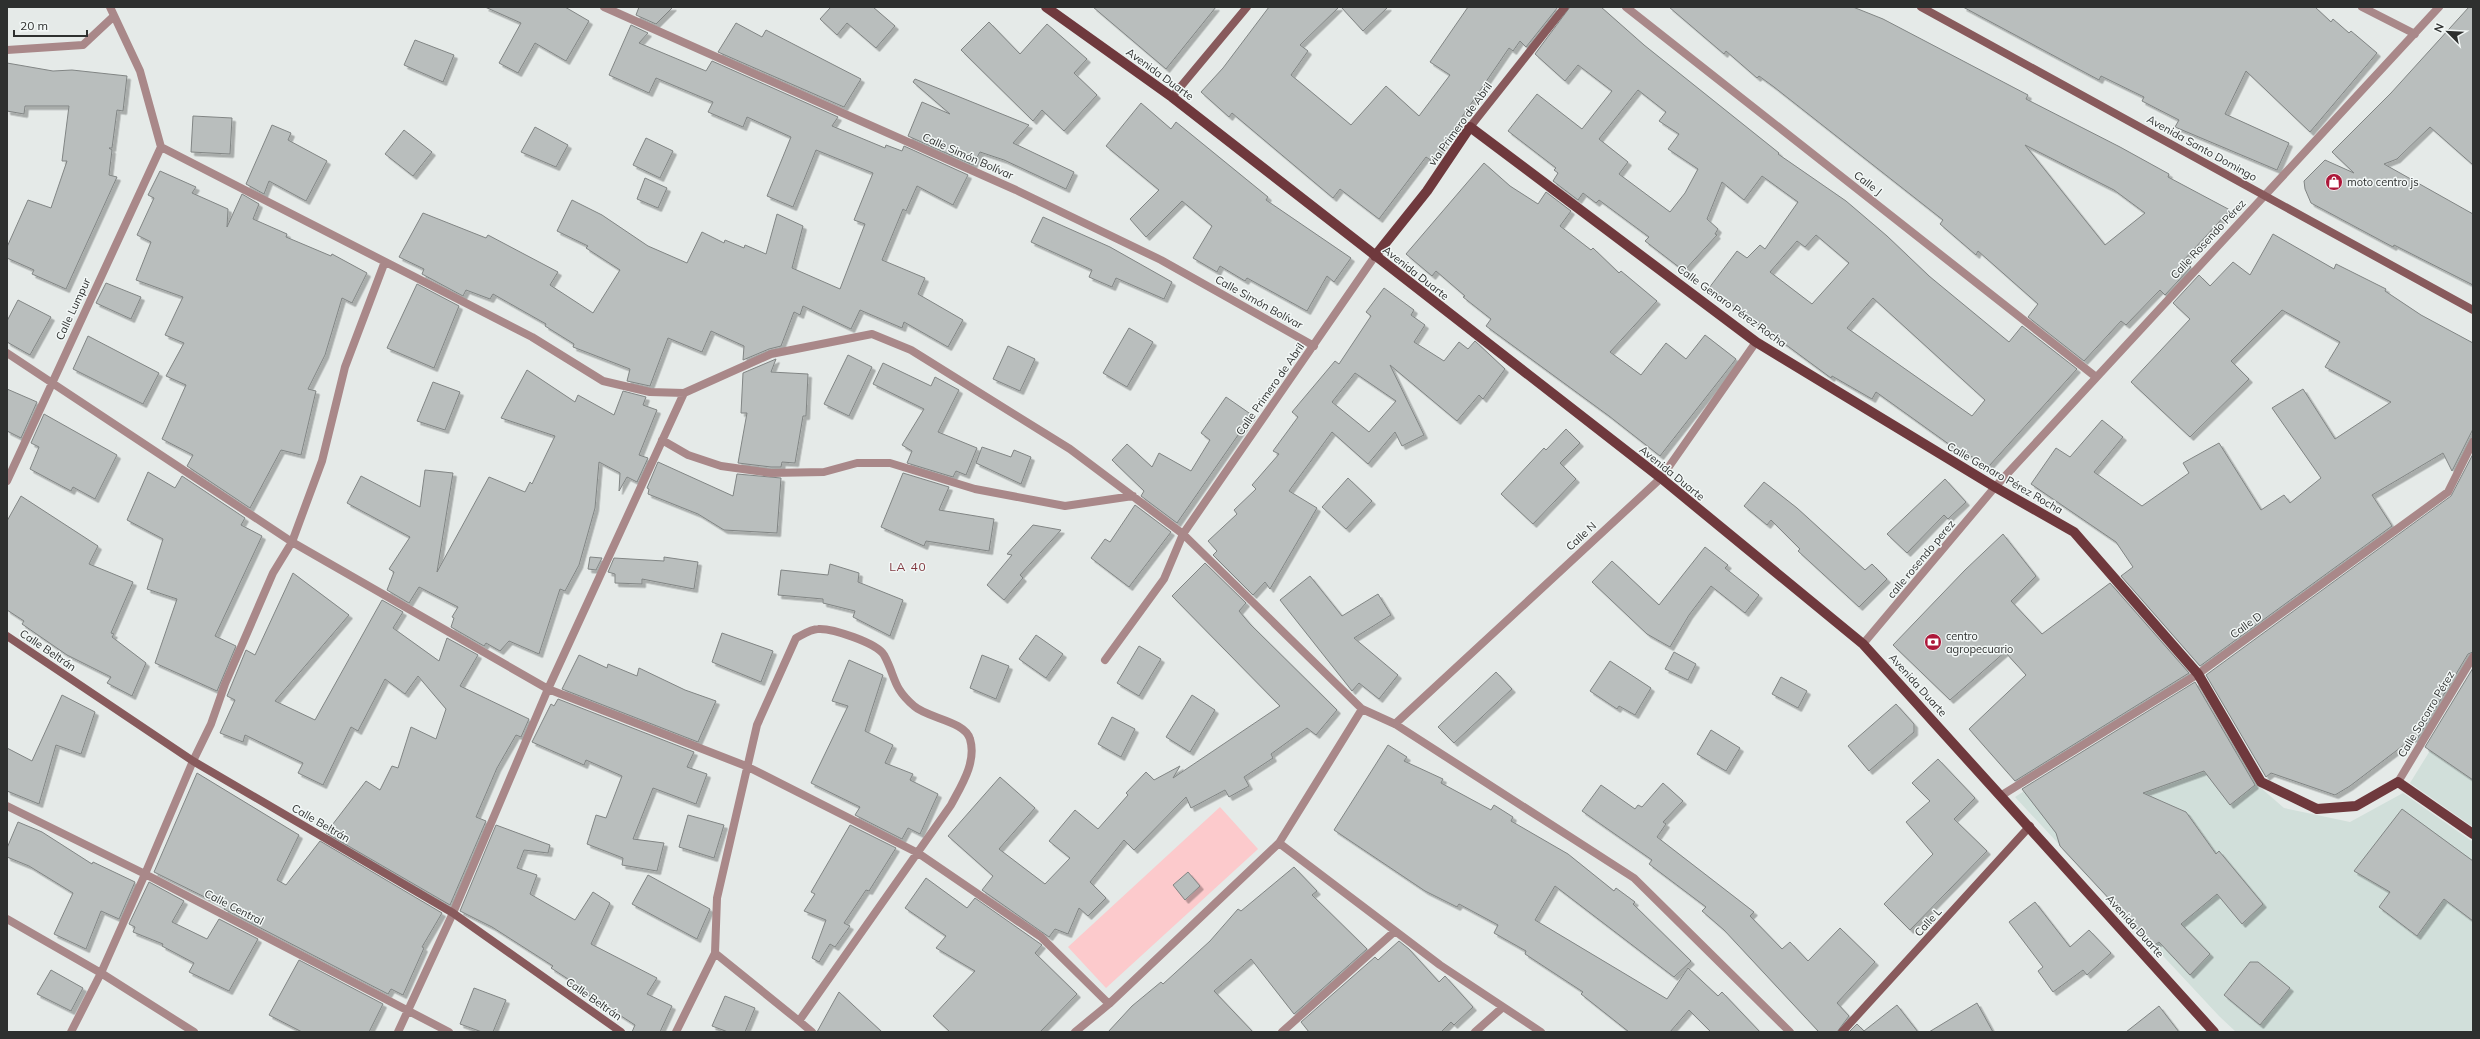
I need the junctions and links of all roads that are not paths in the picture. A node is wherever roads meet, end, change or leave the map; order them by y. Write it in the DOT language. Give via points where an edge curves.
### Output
graph roads {
  1 [pos="110,7"];
  2 [pos="604,7"];
  3 [pos="1046,7"];
  4 [pos="1247,7"];
  5 [pos="1565,7"];
  6 [pos="1626,7"];
  7 [pos="1921,7"];
  8 [pos="2362,7"];
  9 [pos="2439,7"];
  10 [pos="114,16"];
  11 [pos="2415,34"];
  12 [pos="7,50"];
  13 [pos="1172,96"];
  14 [pos="1470,127"];
  15 [pos="161,147"];
  16 [pos="2264,195"];
  17 [pos="1375,256"];
  18 [pos="384,264"];
  19 [pos="2473,310"];
  20 [pos="1756,342"];
  21 [pos="1314,346"];
  22 [pos="7,352"];
  23 [pos="2096,377"];
  24 [pos="51,384"];
  25 [pos="684,393"];
  26 [pos="662,440"];
  27 [pos="2473,442"];
  28 [pos="1660,478"];
  29 [pos="7,481"];
  30 [pos="1995,488"];
  31 [pos="1133,496"];
  32 [pos="1183,534"];
  33 [pos="292,542"];
  34 [pos="7,636"];
  35 [pos="1864,644"];
  36 [pos="2473,657"];
  37 [pos="1105,660"];
  38 [pos="2198,674"];
  39 [pos="548,689"];
  40 [pos="1362,709"];
  41 [pos="1395,724"];
  42 [pos="192,761"];
  43 [pos="746,766"];
  44 [pos="2398,782"];
  45 [pos="2002,795"];
  46 [pos="7,806"];
  47 [pos="2030,826"];
  48 [pos="2473,834"];
  49 [pos="1280,843"];
  50 [pos="918,853"];
  51 [pos="145,874"];
  52 [pos="453,913"];
  53 [pos="7,919"];
  54 [pos="1395,931"];
  55 [pos="715,953"];
  56 [pos="101,974"];
  57 [pos="1109,1004"];
  58 [pos="1503,1007"];
  59 [pos="407,1010"];
  60 [pos="799,1021"];
  61 [pos="71,1032"];
  62 [pos="194,1032"];
  63 [pos="398,1032"];
  64 [pos="449,1032"];
  65 [pos="621,1032"];
  66 [pos="676,1032"];
  67 [pos="812,1032"];
  68 [pos="1075,1032"];
  69 [pos="1282,1032"];
  70 [pos="1475,1032"];
  71 [pos="1541,1032"];
  72 [pos="1790,1032"];
  73 [pos="1842,1032"];
  74 [pos="2214,1032"];
  1 -- 10 [label="street"];
  2 -- 21 [label="street, Calle Simón Bolívar" via="1016,190 1161,260"];
  3 -- 13 [label="main road, Avenida Duarte"];
  4 -- 13 [label="main road"];
  5 -- 14 [label="main road, via Primero de Abril"];
  6 -- 23 [label="street, Calle J"];
  7 -- 16 [label="main road, Avenida Santo Domingo"];
  8 -- 11 [label="street"];
  9 -- 11 [label="street, Calle Rosendo Pérez"];
  10 -- 12 [label="street" via="83,45"];
  10 -- 15 [label="street" via="140,71"];
  11 -- 16 [label="street, Calle Rosendo Pérez"];
  13 -- 17 [label="main road, Avenida Duarte"];
  14 -- 17 [label="main road, via Primero de Abril" via="1427,191"];
  14 -- 20 [label="main road, Calle Genaro Pérez Rocha"];
  15 -- 18 [label="street"];
  15 -- 24 [label="street, Calle Lumpur"];
  16 -- 19 [label="main road, Avenida Santo Domingo"];
  16 -- 23 [label="street, Calle Rosendo Pérez"];
  17 -- 21 [label="street, Calle Primero de Abril"];
  17 -- 28 [label="main road, Avenida Duarte"];
  18 -- 25 [label="street" via="532,337 603,381 650,392"];
  18 -- 33 [label="street" via="345,367 322,461"];
  20 -- 28 [label="street, Calle N"];
  20 -- 30 [label="main road, Calle Genaro Pérez Rocha"];
  21 -- 32 [label="street, Calle Primero de Abril"];
  22 -- 24 [label="street"];
  23 -- 30 [label="street, Calle Rosendo Pérez"];
  24 -- 29 [label="street, Calle Lumpur"];
  24 -- 33 [label="street"];
  25 -- 26 [label="street"];
  25 -- 31 [label="street" via="772,354 872,334 911,350 1050,436"];
  26 -- 31 [label="street" via="688,455 721,466 771,474 824,472 857,463 890,463 975,489 1065,506"];
  26 -- 39 [label="street"];
  27 -- 38 [label="street, Calle D" via="2448,492"];
  28 -- 35 [label="main road, Avenida Duarte"];
  28 -- 41 [label="street, Calle N"];
  30 -- 35 [label="street, calle rosendo perez"];
  30 -- 38 [label="main road, Calle Genaro Pérez Rocha" via="2074,532"];
  31 -- 32 [label="street"];
  32 -- 37 [label="street, Calle Primero de Abril" via="1164,579"];
  32 -- 40 [label="street"];
  33 -- 39 [label="street"];
  33 -- 42 [label="street" via="273,573 225,684 211,724"];
  34 -- 42 [label="main road, Calle Beltrán"];
  35 -- 45 [label="main road, Avenida Duarte"];
  36 -- 44 [label="street, Calle Socorro Pérez"];
  38 -- 44 [label="main road, Calle Genaro Pérez Rocha" via="2262,782 2317,809 2356,806"];
  38 -- 45 [label="street, Calle D"];
  39 -- 43 [label="street"];
  39 -- 52 [label="street"];
  40 -- 41 [label="street"];
  40 -- 49 [label="street"];
  41 -- 72 [label="street" via="1634,878"];
  42 -- 51 [label="street"];
  42 -- 52 [label="main road, Calle Beltrán"];
  43 -- 50 [label="street"];
  43 -- 50 [label="street" via="757,725 796,638 818,629 866,640 883,654 896,688 915,707 960,727 970,738 971,757 966,778"];
  43 -- 55 [label="street" via="717,898"];
  44 -- 48 [label="main road"];
  45 -- 47 [label="main road, Avenida Duarte"];
  46 -- 51 [label="street, Calle Central"];
  47 -- 73 [label="main road, Calle L"];
  47 -- 74 [label="main road, Avenida Duarte"];
  49 -- 54 [label="street"];
  49 -- 57 [label="street"];
  50 -- 57 [label="street" via="1042,937"];
  50 -- 60 [label="street"];
  51 -- 56 [label="street"];
  51 -- 59 [label="street, Calle Central"];
  52 -- 59 [label="street"];
  52 -- 65 [label="main road, Calle Beltrán"];
  53 -- 56 [label="street"];
  54 -- 58 [label="street"];
  54 -- 69 [label="street"];
  55 -- 60 [label="street"];
  55 -- 66 [label="street"];
  56 -- 61 [label="street"];
  56 -- 62 [label="street"];
  57 -- 68 [label="street"];
  58 -- 70 [label="street"];
  58 -- 71 [label="street"];
  59 -- 63 [label="street"];
  59 -- 64 [label="street, Calle Central"];
  60 -- 67 [label="street"];
}
